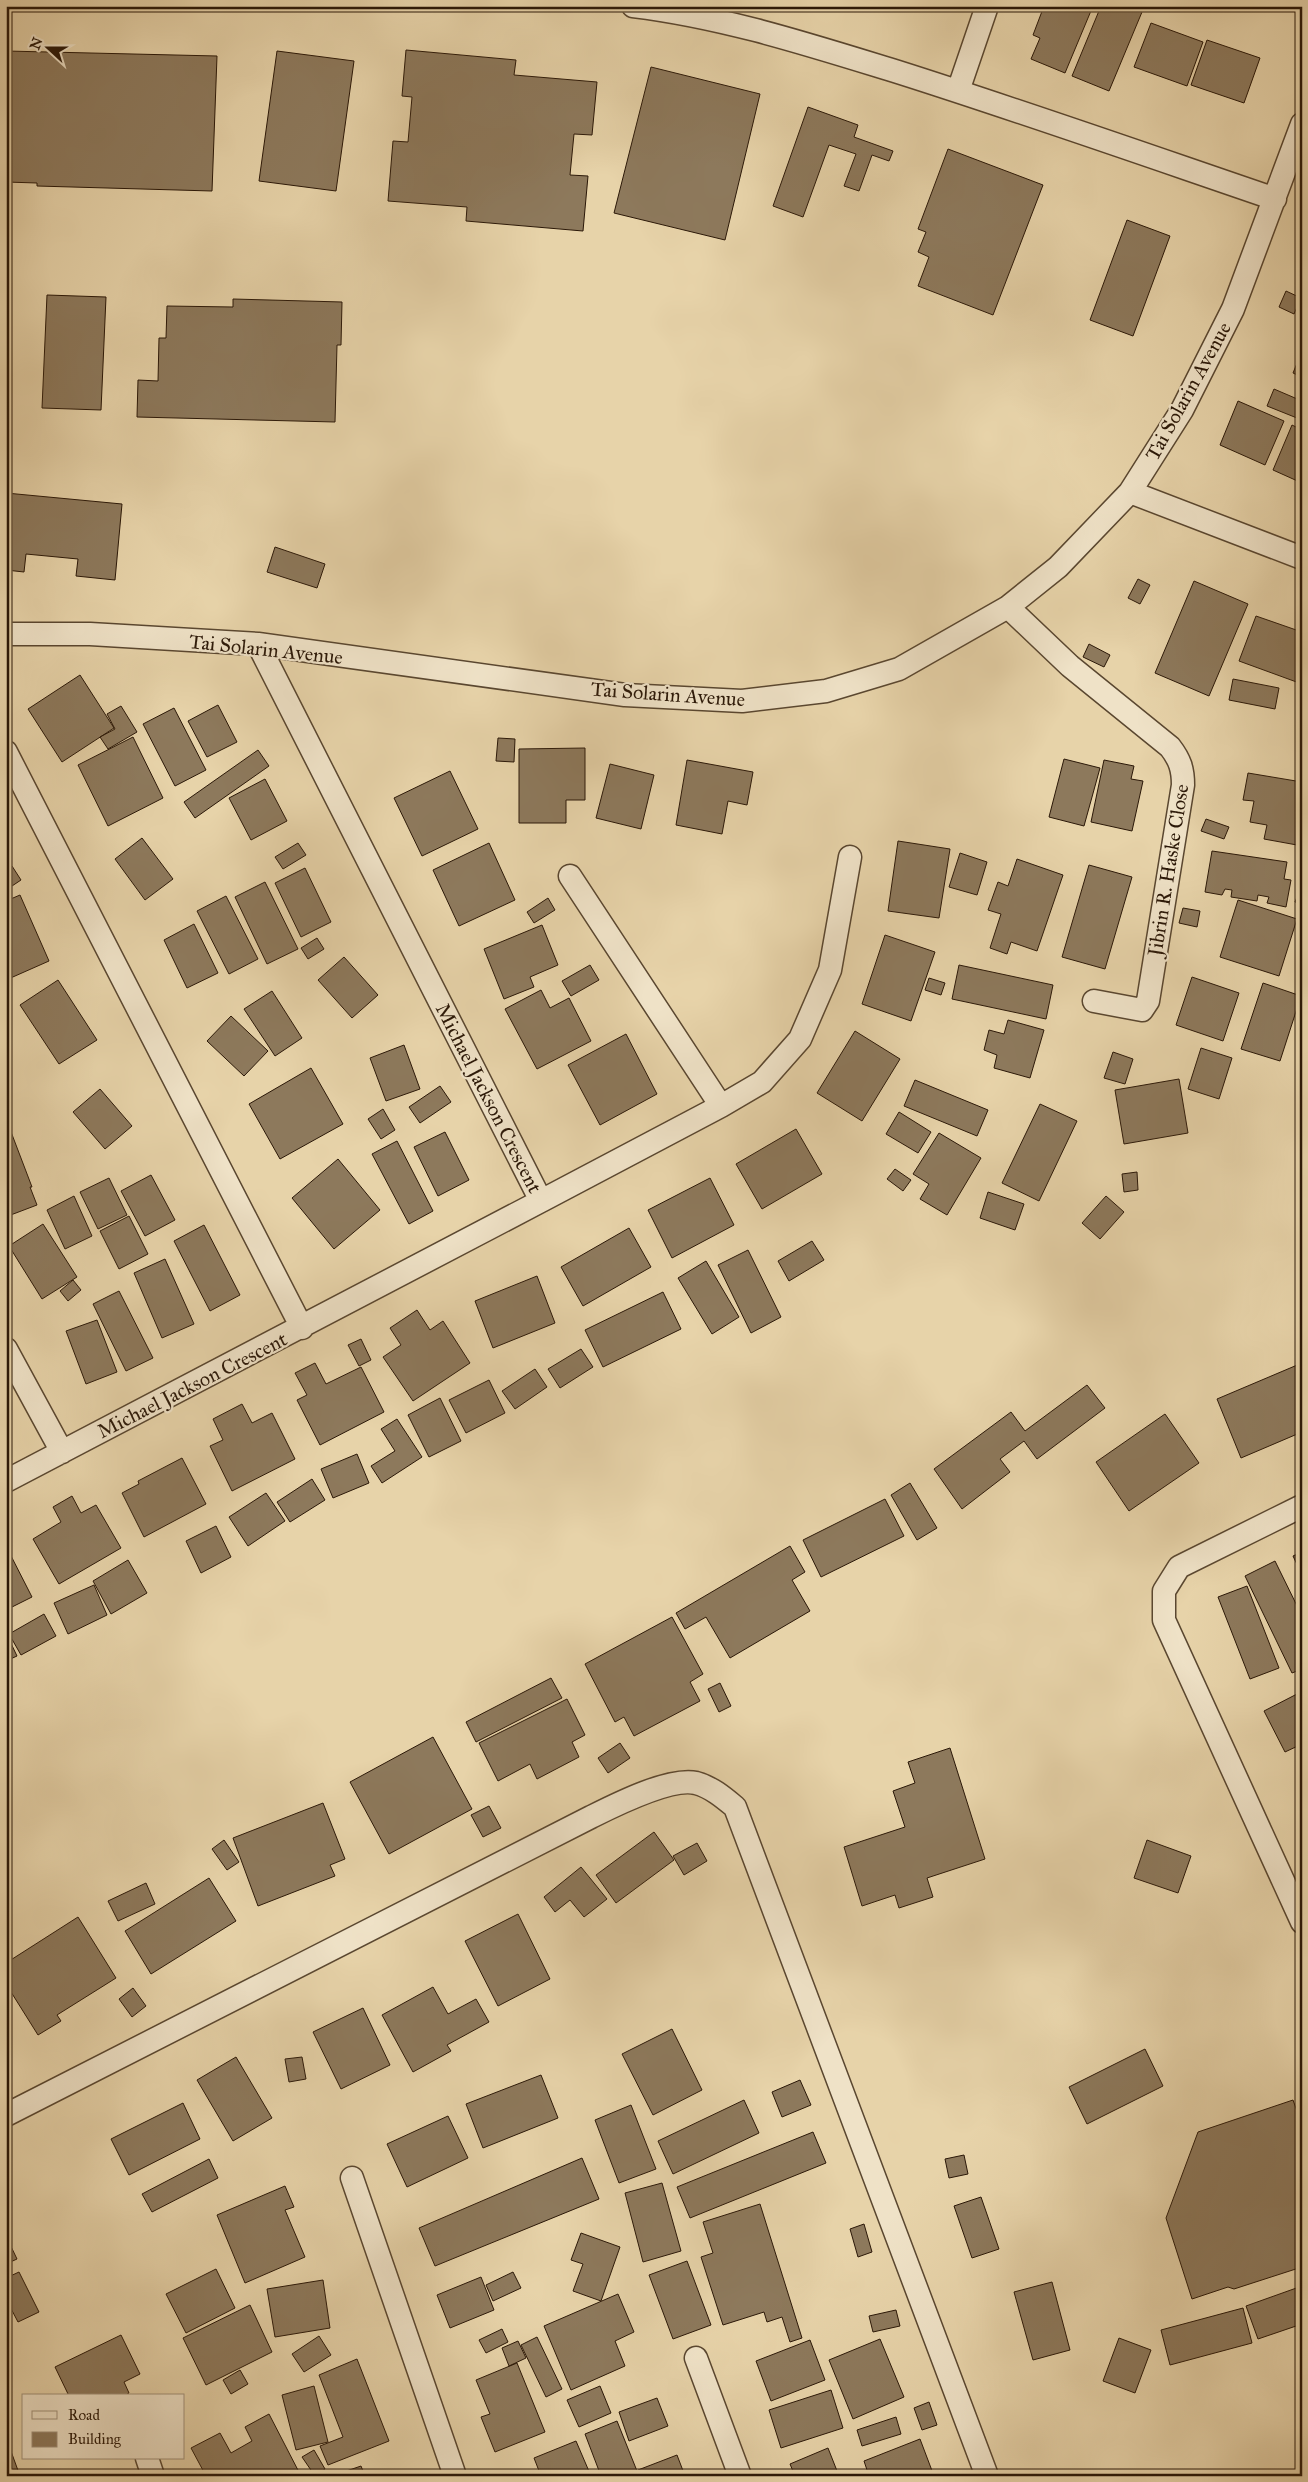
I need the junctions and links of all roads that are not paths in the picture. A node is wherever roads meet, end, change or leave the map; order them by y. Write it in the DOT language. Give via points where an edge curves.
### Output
graph roads {
  1 [pos="633,6"];
  2 [pos="987,6"];
  3 [pos="958,91"];
  4 [pos="1302,124"];
  5 [pos="1275,199"];
  6 [pos="1130,492"];
  7 [pos="1302,558"];
  8 [pos="1008,607"];
  9 [pos="6,634"];
  10 [pos="258,644"];
  11 [pos="6,752"];
  12 [pos="850,857"];
  13 [pos="570,876"];
  14 [pos="1094,1002"];
  15 [pos="721,1106"];
  16 [pos="541,1201"];
  17 [pos="302,1328"];
  18 [pos="6,1349"];
  19 [pos="62,1452"];
  20 [pos="6,1481"];
  21 [pos="1302,1506"];
  22 [pos="1302,1922"];
  23 [pos="6,2115"];
  24 [pos="352,2178"];
  25 [pos="696,2358"];
  26 [pos="148,2460"];
  27 [pos="153,2476"];
  28 [pos="455,2476"];
  29 [pos="740,2476"];
  30 [pos="987,2476"];
  1 -- 3 [label="street" via="765,31"];
  2 -- 3 [label="street"];
  3 -- 5 [label="street"];
  4 -- 5 [label="street, Tai Solarin Avenue"];
  5 -- 6 [label="street, Tai Solarin Avenue" via="1233,309 1182,410"];
  6 -- 7 [label="street"];
  6 -- 8 [label="street, Tai Solarin Avenue" via="1058,567"];
  8 -- 10 [label="street, Tai Solarin Avenue" via="899,669 826,692 742,701 625,695"];
  8 -- 14 [label="street, Jibrin R. Haske Close" via="1070,666 1170,747 1179,758 1183,771 1148,1001 1142,1010"];
  9 -- 10 [label="street, Tai Solarin Avenue" via="90,634"];
  10 -- 16 [label="street, Michael Jackson Crescent"];
  11 -- 17 [label="street"];
  12 -- 15 [label="street" via="830,970 800,1039 762,1082"];
  13 -- 15 [label="street"];
  15 -- 16 [label="street"];
  16 -- 17 [label="street, Michael Jackson Crescent"];
  17 -- 19 [label="street, Michael Jackson Crescent"];
  18 -- 19 [label="street"];
  19 -- 20 [label="street, Michael Jackson Crescent"];
  21 -- 22 [label="street" via="1179,1567 1164,1591 1164,1620"];
  23 -- 30 [label="street" via="599,1813 666,1786 695,1783 719,1794 735,1807"];
  24 -- 28 [label="street"];
  25 -- 29 [label="street"];
  26 -- 27 [label="street"];
}
